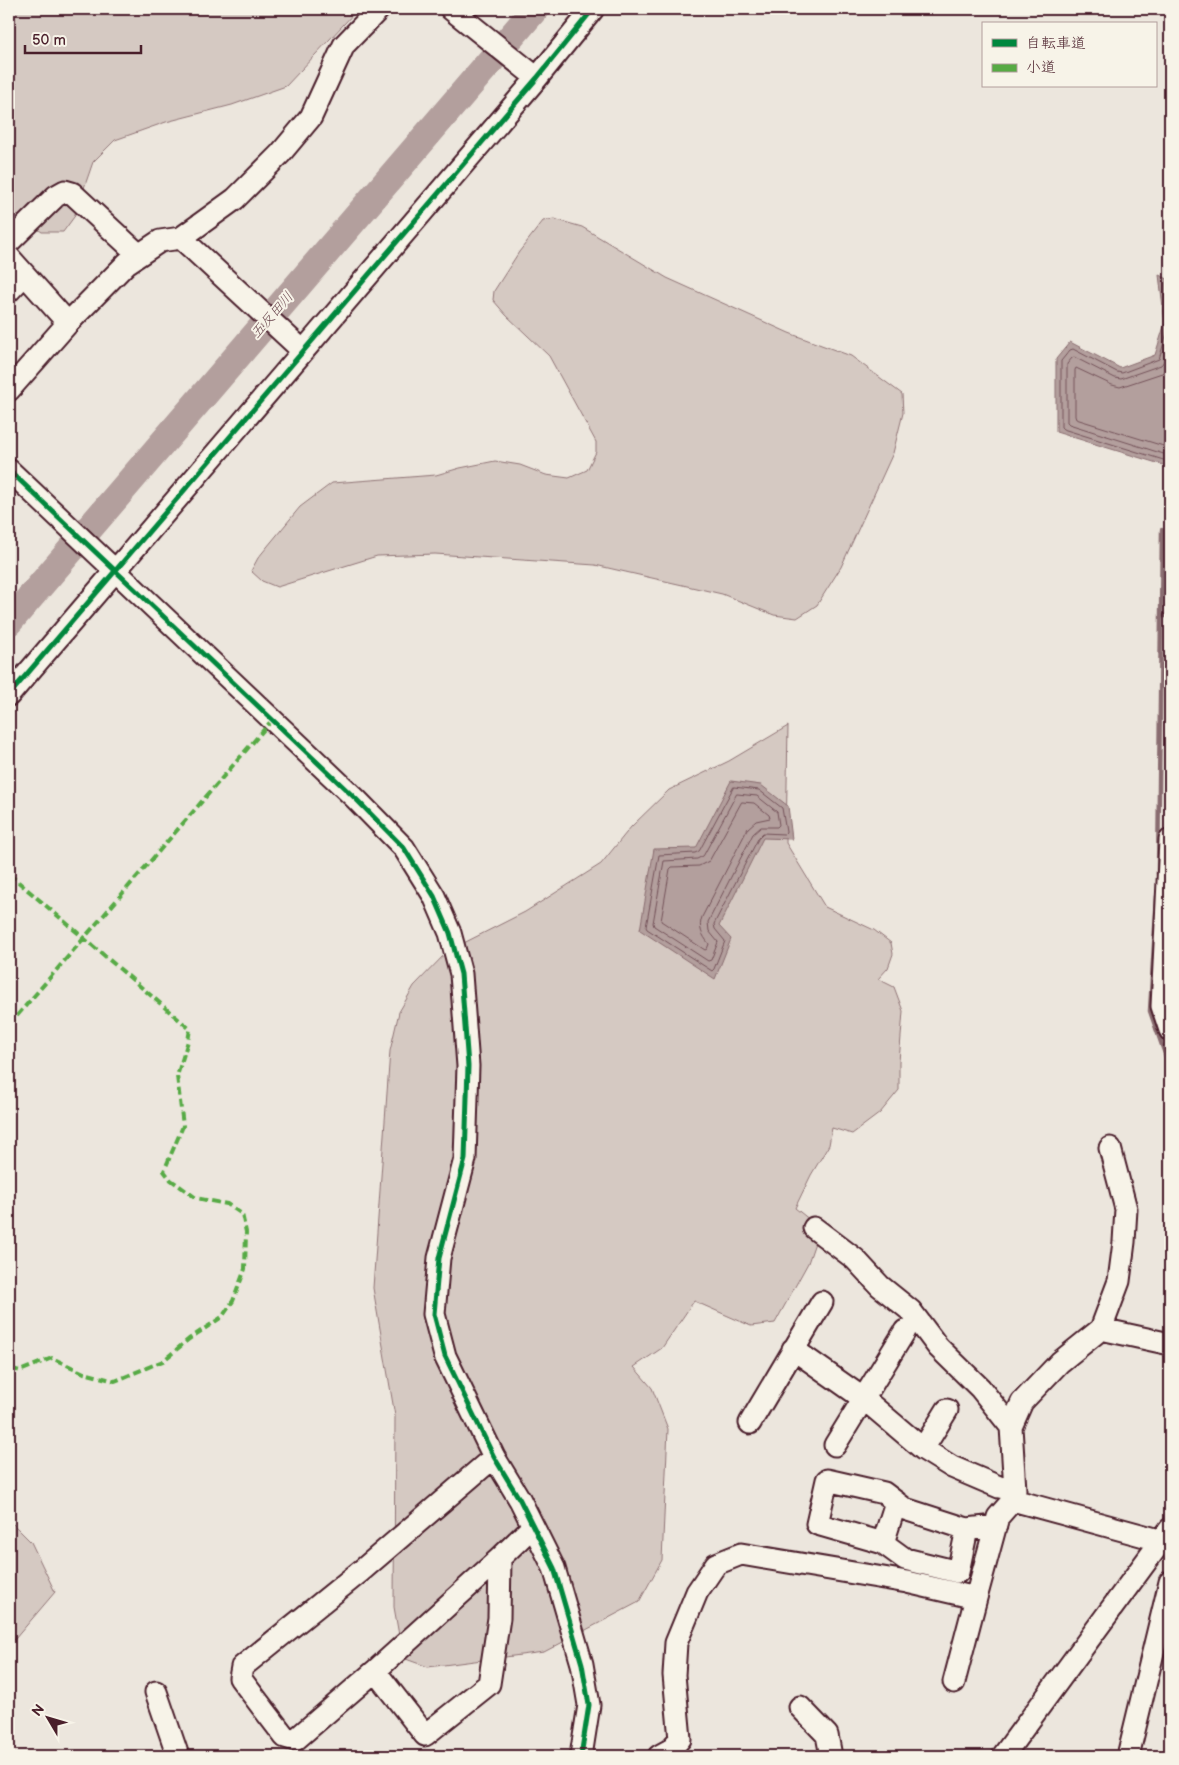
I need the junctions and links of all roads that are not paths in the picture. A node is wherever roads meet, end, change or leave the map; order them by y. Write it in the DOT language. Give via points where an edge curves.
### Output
graph roads {
  1 [pos="379,9"];
  2 [pos="451,9"];
  3 [pos="593,9"];
  4 [pos="600,9"];
  5 [pos="537,78"];
  6 [pos="181,238"];
  7 [pos="9,242"];
  8 [pos="139,256"];
  9 [pos="9,257"];
  10 [pos="24,275"];
  11 [pos="9,291"];
  12 [pos="68,323"];
  13 [pos="302,350"];
  14 [pos="9,390"];
  15 [pos="9,470"];
  16 [pos="116,571"];
  17 [pos="9,695"];
  18 [pos="1170,840"];
  19 [pos="1168,929"];
  20 [pos="1170,1030"];
  21 [pos="1110,1148"];
  22 [pos="814,1228"];
  23 [pos="822,1302"];
  24 [pos="1101,1329"];
  25 [pos="905,1331"];
  26 [pos="1170,1344"];
  27 [pos="793,1349"];
  28 [pos="864,1399"];
  29 [pos="947,1410"];
  30 [pos="750,1423"];
  31 [pos="1012,1427"];
  32 [pos="835,1445"];
  33 [pos="923,1449"];
  34 [pos="494,1457"];
  35 [pos="1014,1495"];
  36 [pos="896,1502"];
  37 [pos="996,1526"];
  38 [pos="532,1527"];
  39 [pos="967,1529"];
  40 [pos="1167,1538"];
  41 [pos="883,1543"];
  42 [pos="500,1558"];
  43 [pos="1170,1582"];
  44 [pos="976,1598"];
  45 [pos="375,1672"];
  46 [pos="954,1682"];
  47 [pos="156,1692"];
  48 [pos="800,1707"];
  49 [pos="178,1756"];
  50 [pos="581,1756"];
  51 [pos="659,1756"];
  52 [pos="832,1756"];
  53 [pos="1003,1756"];
  54 [pos="1128,1756"];
  1 -- 6 [label="street" via="344,45 311,117 292,139 235,199"];
  2 -- 5 [label="street"];
  3 -- 5 [label="street"];
  4 -- 5 [label="street"];
  5 -- 13 [label="street"];
  6 -- 8 [label="street" via="160,241"];
  6 -- 13 [label="street"];
  7 -- 8 [label="street" via="65,191 72,193"];
  8 -- 12 [label="street"];
  9 -- 10 [label="street"];
  10 -- 11 [label="street"];
  10 -- 12 [label="street"];
  12 -- 14 [label="street"];
  13 -- 16 [label="street"];
  15 -- 16 [label="street"];
  16 -- 17 [label="street"];
  16 -- 34 [label="street" via="404,848 434,896 450,933 461,974 468,1066 465,1159 439,1258 434,1314 445,1356"];
  18 -- 19 [label="street"];
  19 -- 20 [label="street" via="1162,1006"];
  21 -- 24 [label="street" via="1126,1209 1119,1281"];
  22 -- 31 [label="street" via="856,1260 880,1286 912,1311 938,1348 980,1388"];
  23 -- 27 [label="street"];
  24 -- 26 [label="street"];
  24 -- 31 [label="street" via="1060,1362 1022,1402"];
  25 -- 28 [label="street"];
  27 -- 28 [label="street"];
  27 -- 30 [label="street"];
  28 -- 32 [label="street"];
  28 -- 33 [label="street"];
  29 -- 33 [label="street"];
  31 -- 35 [label="street"];
  33 -- 35 [label="street" via="952,1467"];
  34 -- 38 [label="street"];
  34 -- 45 [label="street" via="242,1667 240,1678 285,1737 295,1740"];
  35 -- 37 [label="street" via="998,1517"];
  35 -- 40 [label="street"];
  36 -- 39 [label="street" via="905,1509"];
  36 -- 41 [label="street"];
  36 -- 41 [label="street" via="884,1493 827,1480 817,1524"];
  37 -- 39 [label="street"];
  37 -- 44 [label="street"];
  38 -- 42 [label="street"];
  38 -- 50 [label="street" via="554,1568 582,1664 589,1705"];
  39 -- 41 [label="street" via="958,1572 905,1559"];
  40 -- 53 [label="street"];
  42 -- 45 [label="street"];
  42 -- 45 [label="street" via="499,1618 489,1684 425,1735"];
  43 -- 54 [label="street"];
  44 -- 46 [label="street"];
  44 -- 51 [label="street" via="907,1582 741,1554 716,1564 697,1592 676,1643 674,1676 680,1739"];
  47 -- 49 [label="street"];
  48 -- 52 [label="street" via="827,1735"];
}
